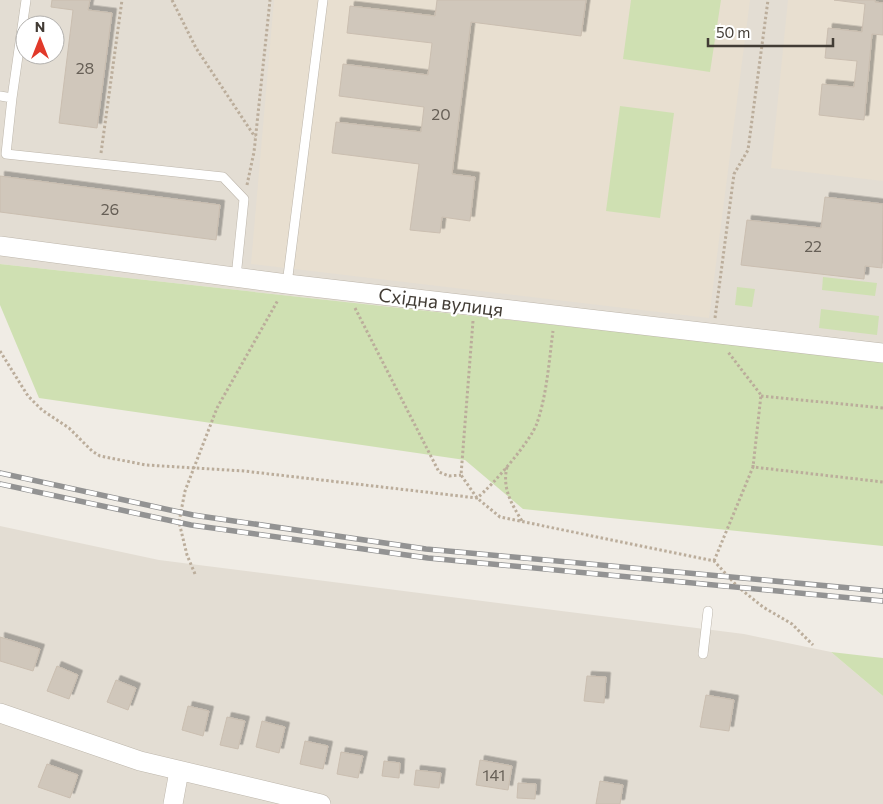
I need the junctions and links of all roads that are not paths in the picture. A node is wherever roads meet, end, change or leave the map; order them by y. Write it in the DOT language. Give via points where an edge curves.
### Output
graph roads {
  1 [pos="26,0"];
  2 [pos="323,0"];
  3 [pos="0,96"];
  4 [pos="12,98"];
  5 [pos="0,246"];
  6 [pos="236,277"];
  7 [pos="287,284"];
  8 [pos="883,352"];
  9 [pos="708,611"];
  10 [pos="703,654"];
  11 [pos="0,713"];
  12 [pos="179,771"];
  13 [pos="173,804"];
  14 [pos="321,804"];
  1 -- 4 [label="lane"];
  2 -- 7 [label="lane"];
  3 -- 4 [label="lane"];
  4 -- 6 [label="lane" via="6,154 223,177 244,199"];
  5 -- 6 [label="street, Східна вулиця"];
  6 -- 7 [label="street, Східна вулиця"];
  7 -- 8 [label="street, Східна вулиця"];
  9 -- 10 [label="lane"];
  11 -- 12 [label="street" via="140,761"];
  12 -- 13 [label="street"];
  12 -- 14 [label="street"];
}
